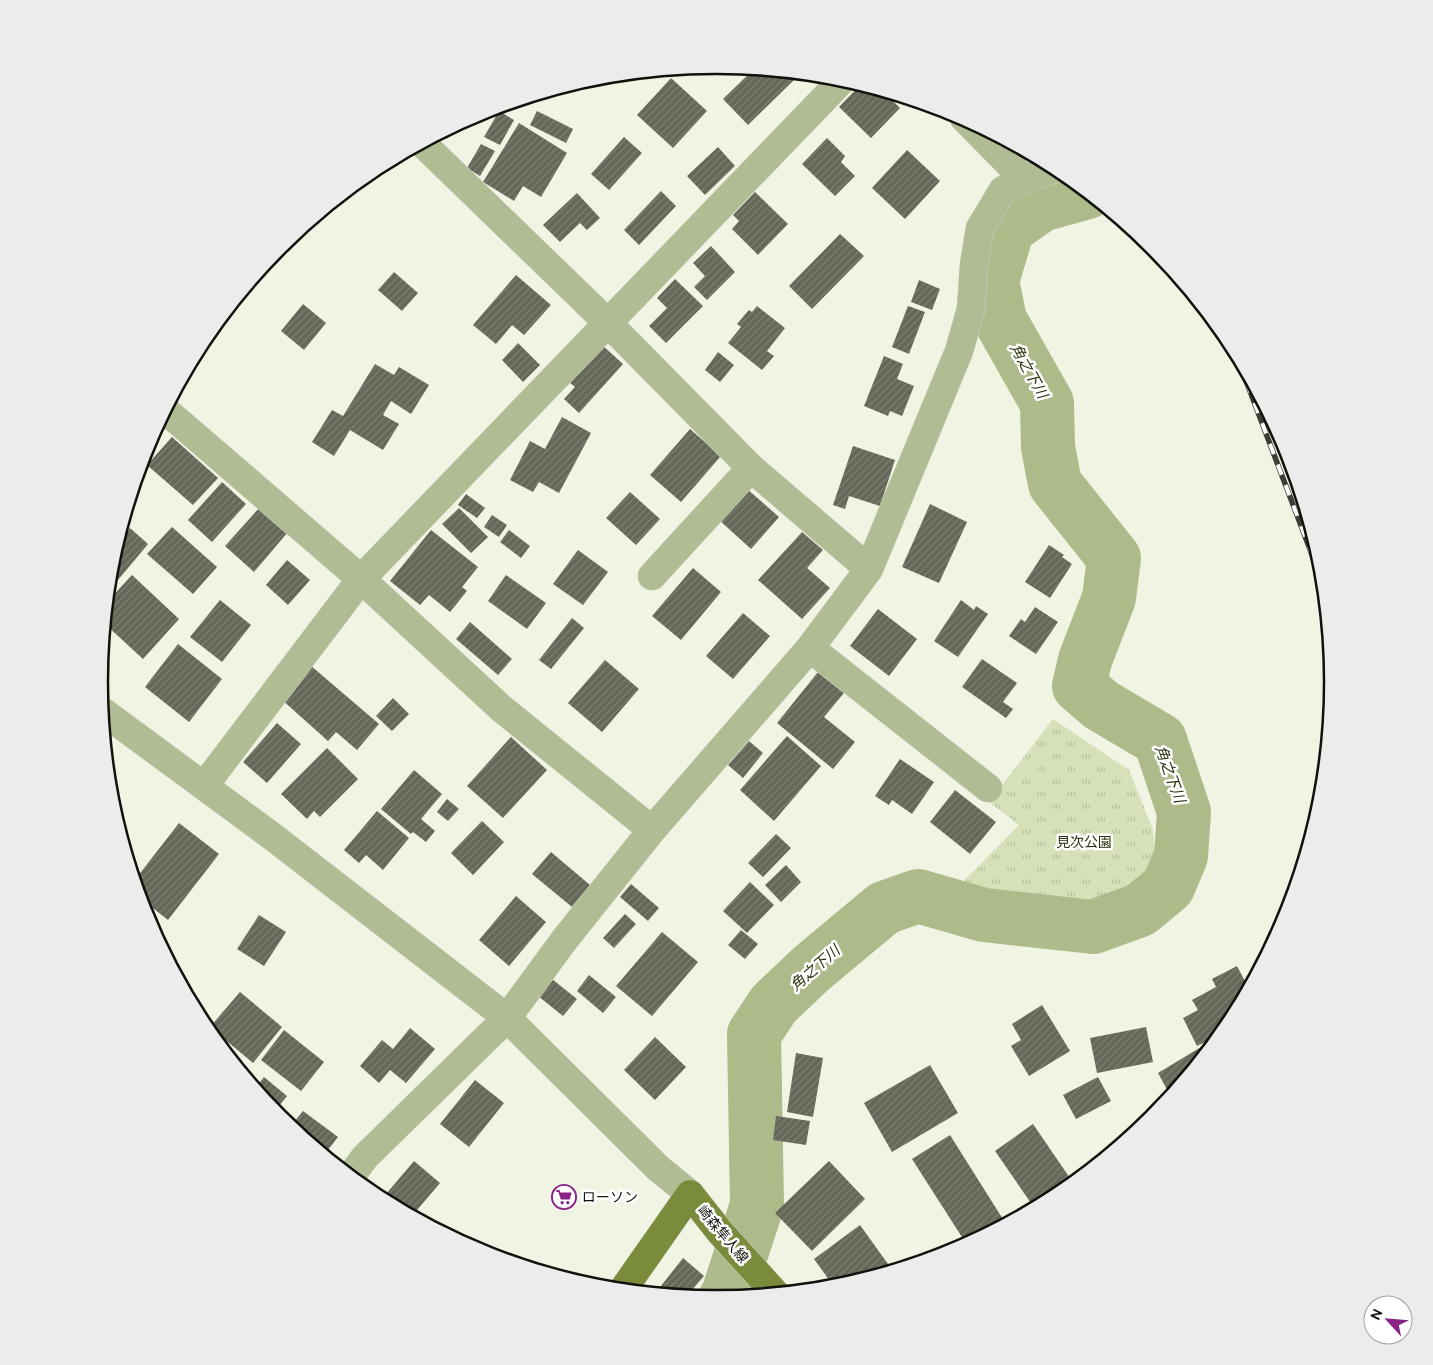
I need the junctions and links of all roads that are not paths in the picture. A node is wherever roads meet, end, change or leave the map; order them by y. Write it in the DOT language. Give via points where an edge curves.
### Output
graph roads {
  1 [pos="837,85"];
  2 [pos="980,134"];
  3 [pos="427,147"];
  4 [pos="1047,171"];
  5 [pos="1024,179"];
  6 [pos="608,323"];
  7 [pos="170,415"];
  8 [pos="751,468"];
  9 [pos="869,569"];
  10 [pos="652,576"];
  11 [pos="361,580"];
  12 [pos="810,648"];
  13 [pos="109,716"];
  14 [pos="204,786"];
  15 [pos="988,788"];
  16 [pos="652,830"];
  17 [pos="507,1018"];
  18 [pos="354,1171"];
  19 [pos="690,1194"];
  20 [pos="627,1284"];
  21 [pos="771,1288"];
  1 -- 6 [label="street"];
  2 -- 5 [label="street"];
  3 -- 6 [label="street"];
  4 -- 5 [label="street"];
  5 -- 9 [label="street" via="1004,190 980,228 972,309 960,351"];
  6 -- 8 [label="street"];
  6 -- 11 [label="street"];
  7 -- 11 [label="street"];
  8 -- 9 [label="street"];
  8 -- 10 [label="street"];
  9 -- 12 [label="street"];
  11 -- 14 [label="street"];
  11 -- 16 [label="street" via="502,709"];
  12 -- 15 [label="street"];
  12 -- 16 [label="street"];
  13 -- 14 [label="street"];
  14 -- 17 [label="street"];
  16 -- 17 [label="street"];
  17 -- 18 [label="street"];
  17 -- 19 [label="street" via="658,1168"];
  19 -- 20 [label="main road, 崎森隼人線"];
  19 -- 21 [label="main road, 崎森隼人線"];
}
